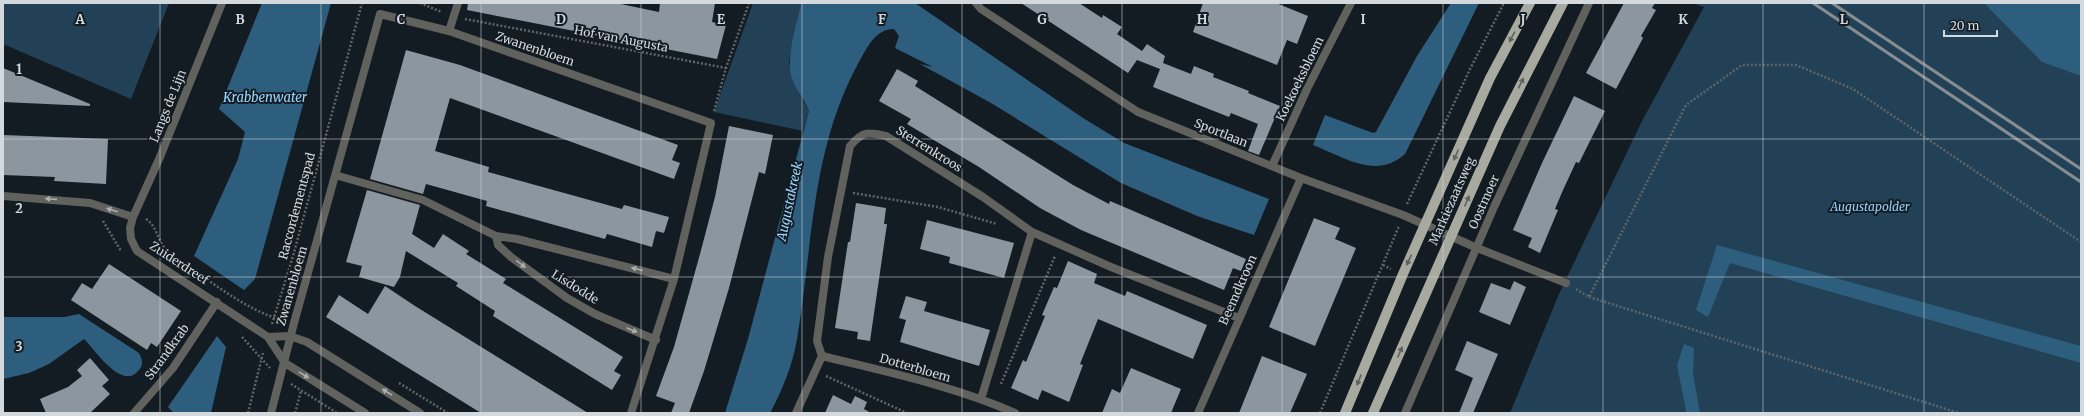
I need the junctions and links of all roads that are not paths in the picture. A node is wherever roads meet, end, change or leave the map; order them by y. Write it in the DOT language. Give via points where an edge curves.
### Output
graph roads {
  1 [pos="222,3"];
  2 [pos="458,3"];
  3 [pos="976,3"];
  4 [pos="1351,3"];
  5 [pos="1530,3"];
  6 [pos="1564,3"];
  7 [pos="1589,3"];
  8 [pos="449,31"];
  9 [pos="1272,166"];
  10 [pos="335,175"];
  11 [pos="1301,178"];
  12 [pos="3,196"];
  13 [pos="133,217"];
  14 [pos="1426,225"];
  15 [pos="1032,232"];
  16 [pos="496,236"];
  17 [pos="1451,236"];
  18 [pos="1477,248"];
  19 [pos="674,279"];
  20 [pos="1566,283"];
  21 [pos="217,302"];
  22 [pos="1239,318"];
  23 [pos="290,336"];
  24 [pos="268,337"];
  25 [pos="656,340"];
  26 [pos="822,356"];
  27 [pos="285,363"];
  28 [pos="982,399"];
  29 [pos="134,413"];
  30 [pos="271,413"];
  31 [pos="365,413"];
  32 [pos="420,413"];
  33 [pos="631,413"];
  34 [pos="796,413"];
  35 [pos="1015,413"];
  36 [pos="1198,413"];
  37 [pos="1345,413"];
  38 [pos="1373,413"];
  39 [pos="1405,413"];
  1 -- 13 [label="street, Langs de Lijn"];
  2 -- 8 [label="street"];
  3 -- 9 [label="street, Sportlaan" via="1138,112"];
  4 -- 9 [label="street, Koekoeksbloem"];
  5 -- 14 [label="main road, Markiezaatsweg, one-way" via="1490,78"];
  17 -- 6 [label="main road, Markiezaatsweg, one-way" via="1503,120"];
  7 -- 18 [label="street, Oostmoer" via="1494,206"];
  8 -- 10 [label="street, Zwanenbloem" via="380,14"];
  8 -- 19 [label="street, Zwanenbloem" via="711,123"];
  9 -- 11 [label="street, Sportlaan"];
  10 -- 16 [label="street, Lisdodde" via="423,200"];
  10 -- 23 [label="street, Zwanenbloem"];
  11 -- 14 [label="street, Sportlaan"];
  11 -- 22 [label="street, Beemdkroon"];
  13 -- 12 [label="street, one-way" via="90,203"];
  13 -- 21 [label="street, Zuiderdreef" via="130,234 137,251"];
  14 -- 17 [label="street, Sportlaan"];
  14 -- 37 [label="main road, Markiezaatsweg, one-way"];
  15 -- 22 [label="street, Sterrenkroos"];
  15 -- 26 [label="street, Sterrenkroos" via="983,197 886,136 869,132 858,137 850,146 828,257 817,341"];
  15 -- 28 [label="street"];
  19 -- 16 [label="street, Lisdodde, one-way" via="517,239"];
  16 -- 25 [label="street, Lisdodde, one-way" via="502,249 566,298 595,314"];
  17 -- 18 [label="street, Sportlaan"];
  38 -- 17 [label="main road, Markiezaatsweg, one-way"];
  18 -- 20 [label="street, Sportlaan"];
  18 -- 39 [label="street, Oostmoer"];
  19 -- 25 [label="street"];
  21 -- 24 [label="street, Zuiderdreef"];
  21 -- 29 [label="street, Strandkrab" via="173,368"];
  22 -- 36 [label="street, Beemdkroon"];
  23 -- 24 [label="street"];
  23 -- 27 [label="street, Zwanenbloem"];
  32 -- 23 [label="street, one-way" via="307,342"];
  24 -- 27 [label="street, Zuiderdreef"];
  25 -- 33 [label="street"];
  26 -- 28 [label="street, Dotterbloem"];
  26 -- 34 [label="street"];
  27 -- 30 [label="street, Zwanenbloem"];
  27 -- 31 [label="street, Zuiderdreef, one-way"];
  28 -- 35 [label="street, Dotterbloem"];
}
